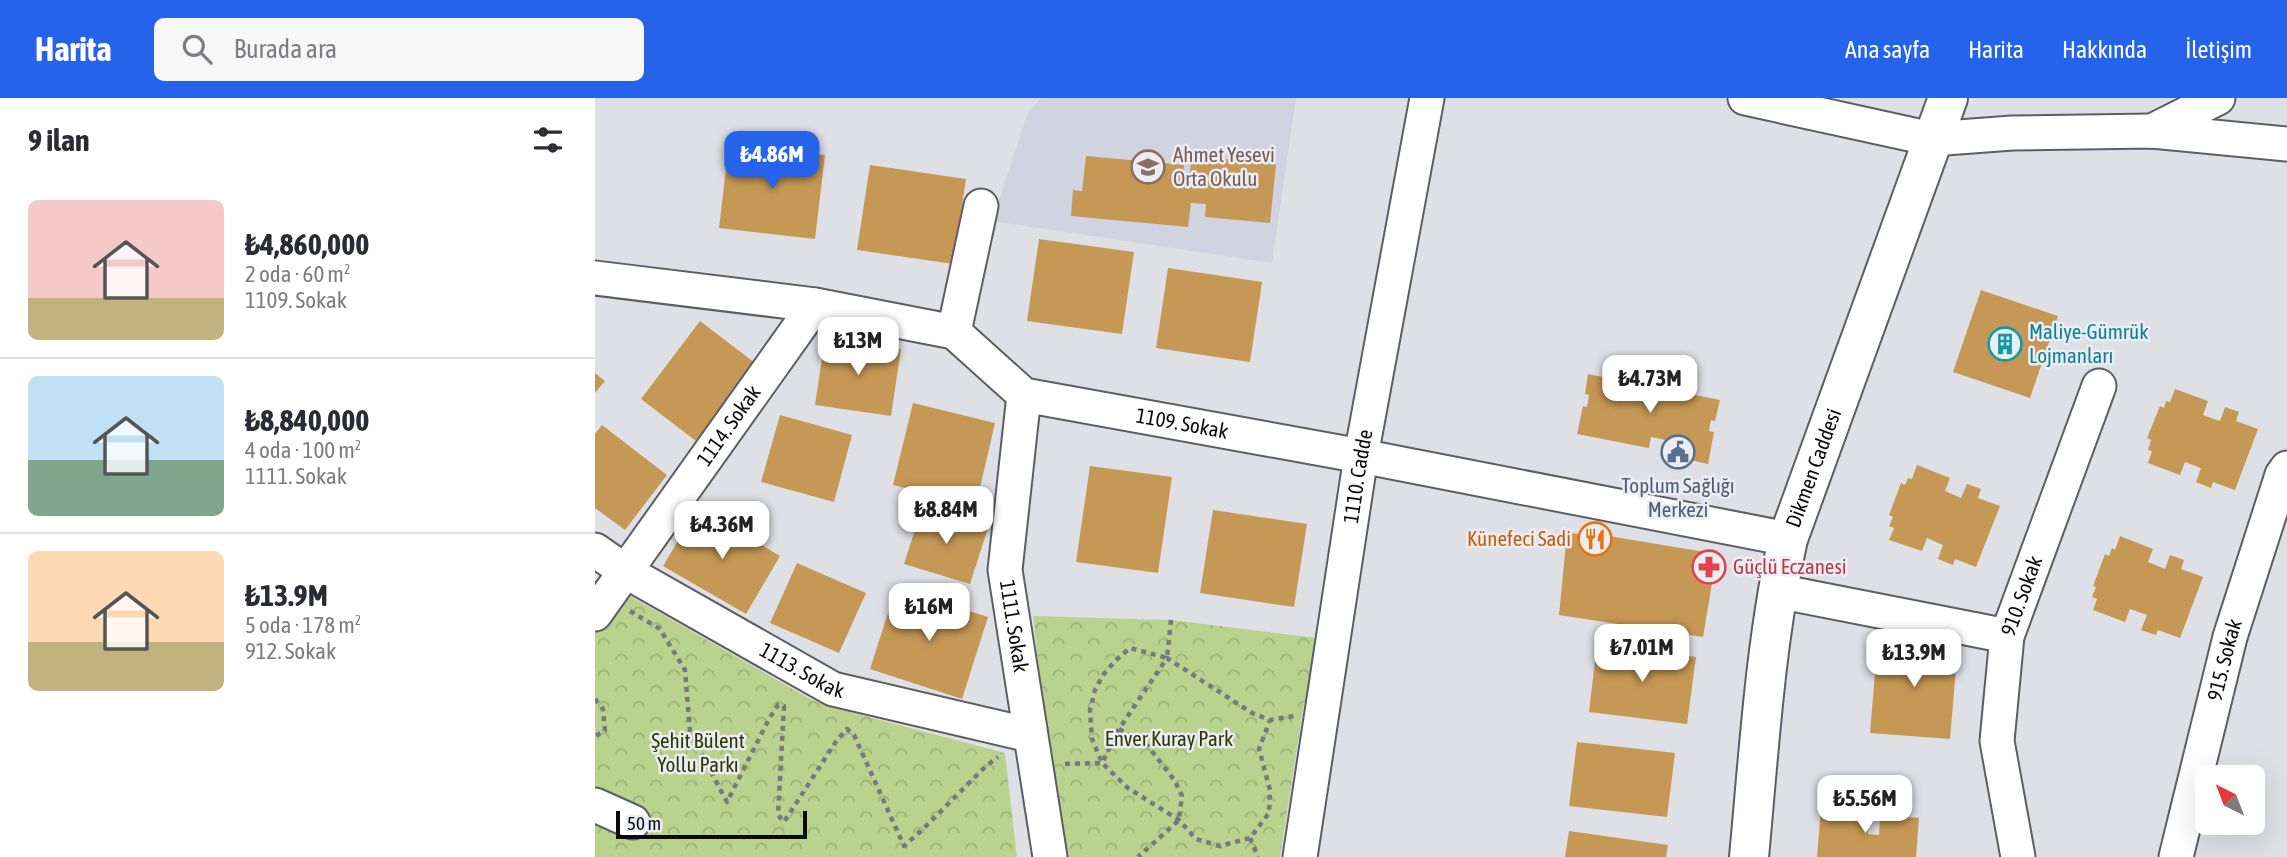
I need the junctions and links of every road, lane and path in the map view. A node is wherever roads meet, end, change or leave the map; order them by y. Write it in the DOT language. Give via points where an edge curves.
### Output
graph roads {
  1 [pos="1427,98"];
  2 [pos="1745,98"];
  3 [pos="1948,98"];
  4 [pos="2218,98"];
  5 [pos="2152,131"];
  6 [pos="1932,139"];
  7 [pos="2287,144"];
  8 [pos="981,206"];
  9 [pos="595,278"];
  10 [pos="815,305"];
  11 [pos="954,332"];
  12 [pos="2099,386"];
  13 [pos="1024,395"];
  14 [pos="1360,456"];
  15 [pos="2287,468"];
  16 [pos="1789,539"];
  17 [pos="595,550"];
  18 [pos="625,570"];
  19 [pos="1777,591"];
  20 [pos="610,611"];
  21 [pos="1171,621"];
  22 [pos="2007,636"];
  23 [pos="1167,658"];
  24 [pos="595,699"];
  25 [pos="1322,712"];
  26 [pos="1270,720"];
  27 [pos="1119,729"];
  28 [pos="595,736"];
  29 [pos="1033,750"];
  30 [pos="1103,763"];
  31 [pos="595,805"];
  32 [pos="1179,820"];
  33 [pos="633,822"];
  34 [pos="1250,838"];
  35 [pos="1051,857"];
  36 [pos="1138,857"];
  37 [pos="1258,857"];
  38 [pos="1300,857"];
  39 [pos="1749,857"];
  40 [pos="2018,857"];
  41 [pos="2176,857"];
  1 -- 14 [label="street, 1110. Cadde"];
  2 -- 6 [label="street"];
  3 -- 6 [label="main road, Dikmen Caddesi"];
  4 -- 5 [label="street"];
  5 -- 6 [label="street"];
  5 -- 7 [label="street"];
  6 -- 16 [label="main road, Dikmen Caddesi"];
  8 -- 11 [label="street"];
  9 -- 10 [label="street"];
  10 -- 11 [label="street"];
  10 -- 18 [label="street, 1114. Sokak"];
  11 -- 13 [label="street"];
  12 -- 22 [label="street, 910. Sokak"];
  13 -- 14 [label="street, 1109. Sokak"];
  13 -- 29 [label="street, 1111. Sokak" via="1005,570"];
  14 -- 16 [label="street, 1109. Sokak"];
  14 -- 25 [label="street, 1110. Cadde"];
  15 -- 41 [label="street, 915. Sokak" via="2229,637"];
  16 -- 19 [label="main road, Dikmen Caddesi"];
  17 -- 18 [label="street, 1113. Sokak"];
  18 -- 20 [label="street, 1114. Sokak"];
  18 -- 29 [label="street, 1113. Sokak" via="833,689"];
  19 -- 22 [label="street"];
  19 -- 39 [label="main road, Dikmen Caddesi"];
  20 -- 29 [label="path" via="660,629 685,670 690,732 727,802 769,719 778,705 784,706 778,815 784,821 847,729 854,735 904,845 986,766"];
  21 -- 23 [label="path"];
  22 -- 40 [label="street, 910. Sokak" via="1997,741"];
  23 -- 26 [label="path"];
  23 -- 27 [label="path"];
  23 -- 30 [label="path" via="1130,648 1103,675 1090,710 1092,739"];
  24 -- 28 [label="path" via="603,709 605,731"];
  25 -- 26 [label="path"];
  25 -- 38 [label="street, 1110. Cadde"];
  26 -- 34 [label="path" via="1259,749 1270,790 1269,813"];
  27 -- 30 [label="path"];
  27 -- 32 [label="path" via="1148,746 1175,781 1182,796"];
  29 -- 30 [label="path"];
  29 -- 35 [label="street, 1111. Sokak"];
  30 -- 32 [label="path" via="1128,788"];
  31 -- 33 [label="street"];
  32 -- 34 [label="path" via="1196,839 1220,846"];
  32 -- 36 [label="path"];
  34 -- 37 [label="path"];
}
